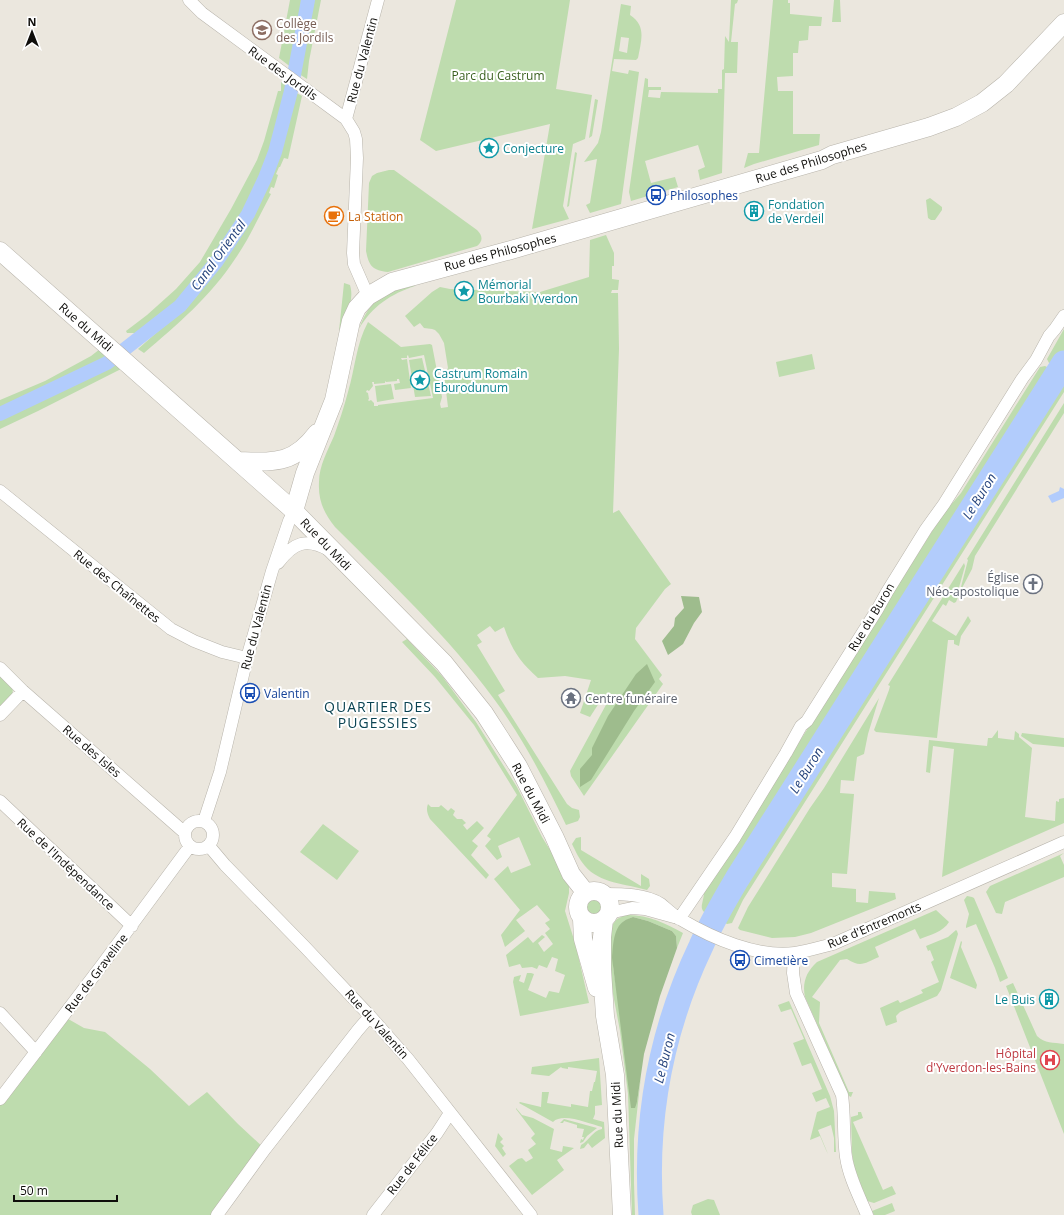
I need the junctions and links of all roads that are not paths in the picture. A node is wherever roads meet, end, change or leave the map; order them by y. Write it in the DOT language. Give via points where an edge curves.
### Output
graph roads {
  1 [pos="189,0"];
  2 [pos="378,0"];
  3 [pos="1064,23"];
  4 [pos="346,119"];
  5 [pos="0,251"];
  6 [pos="368,296"];
  7 [pos="1064,316"];
  8 [pos="332,408"];
  9 [pos="238,461"];
  10 [pos="0,491"];
  11 [pos="294,511"];
  12 [pos="338,557"];
  13 [pos="272,572"];
  14 [pos="247,658"];
  15 [pos="0,668"];
  16 [pos="23,691"];
  17 [pos="0,715"];
  18 [pos="0,801"];
  19 [pos="204,821"];
  20 [pos="185,833"];
  21 [pos="1064,842"];
  22 [pos="190,846"];
  23 [pos="209,846"];
  24 [pos="586,893"];
  25 [pos="604,894"];
  26 [pos="606,917"];
  27 [pos="582,919"];
  28 [pos="679,919"];
  29 [pos="132,926"];
  30 [pos="794,954"];
  31 [pos="0,1013"];
  32 [pos="370,1016"];
  33 [pos="605,1016"];
  34 [pos="36,1052"];
  35 [pos="0,1100"];
  36 [pos="450,1113"];
  37 [pos="217,1215"];
  38 [pos="373,1215"];
  39 [pos="531,1215"];
  40 [pos="622,1215"];
  41 [pos="867,1215"];
  1 -- 4 [label="street, Rue des Jordils" via="202,13"];
  2 -- 4 [label="street, Rue du Valentin"];
  3 -- 6 [label="main road, Rue des Philosophes" via="1006,84 982,103 956,117 815,162 392,282"];
  4 -- 6 [label="street, Rue des Jordils" via="356,139 354,264"];
  5 -- 9 [label="main road, Rue du Midi"];
  6 -- 8 [label="main road, Rue du Valentin" via="357,308 351,322"];
  7 -- 28 [label="street, Rue du Buron" via="926,529 807,721 801,726 735,837"];
  8 -- 9 [label="main road, Rue du Valentin" via="310,442 287,458 269,462"];
  8 -- 11 [label="main road, Rue du Valentin" via="305,473"];
  9 -- 11 [label="main road, Rue du Midi"];
  10 -- 14 [label="street, Rue des Chaînettes" via="171,628 194,641"];
  11 -- 12 [label="main road, Rue du Midi"];
  11 -- 13 [label="street, Rue du Valentin"];
  12 -- 13 [label="street, Rue du Valentin" via="319,545 299,544 290,548"];
  12 -- 24 [label="main road, Rue du Midi" via="444,663 484,713 518,766 571,874"];
  13 -- 14 [label="street, Rue du Valentin"];
  14 -- 19 [label="street, Rue du Valentin" via="220,772"];
  15 -- 16 [label="street, Rue des Isles"];
  16 -- 17 [label="street"];
  16 -- 20 [label="street, Rue des Isles"];
  18 -- 29 [label="street, Rue de l'Indépendance"];
  19 -- 20 [label="street" via="192,822"];
  19 -- 23 [label="street" via="214,832"];
  20 -- 22 [label="street"];
  21 -- 30 [label="street, Rue d'Entremonts" via="833,944"];
  22 -- 23 [label="street" via="200,849"];
  22 -- 29 [label="street, Rue de Graveline"];
  23 -- 32 [label="street, Rue du Valentin"];
  24 -- 25 [label="main road" via="595,891"];
  24 -- 27 [label="main road" via="578,905"];
  25 -- 26 [label="main road" via="610,903"];
  25 -- 28 [label="street, Rue d'Entremonts" via="630,894 660,903"];
  26 -- 27 [label="main road" via="593,924"];
  26 -- 28 [label="street, Rue d'Entremonts" via="632,908"];
  26 -- 33 [label="main road, Rue du Midi" via="602,937"];
  27 -- 33 [label="main road, Rue du Midi" via="583,939"];
  28 -- 30 [label="street, Rue d'Entremonts" via="723,940 757,951"];
  29 -- 34 [label="street, Rue de Graveline"];
  30 -- 41 [label="street" via="796,993 842,1095 846,1157 852,1182"];
  31 -- 34 [label="street"];
  32 -- 36 [label="street, Rue du Valentin" via="408,1058"];
  32 -- 37 [label="street"];
  33 -- 40 [label="main road, Rue du Midi" via="615,1075"];
  34 -- 35 [label="street, Rue de Graveline"];
  36 -- 38 [label="street, Rue de Félice"];
  36 -- 39 [label="street, Rue du Valentin"];
}
